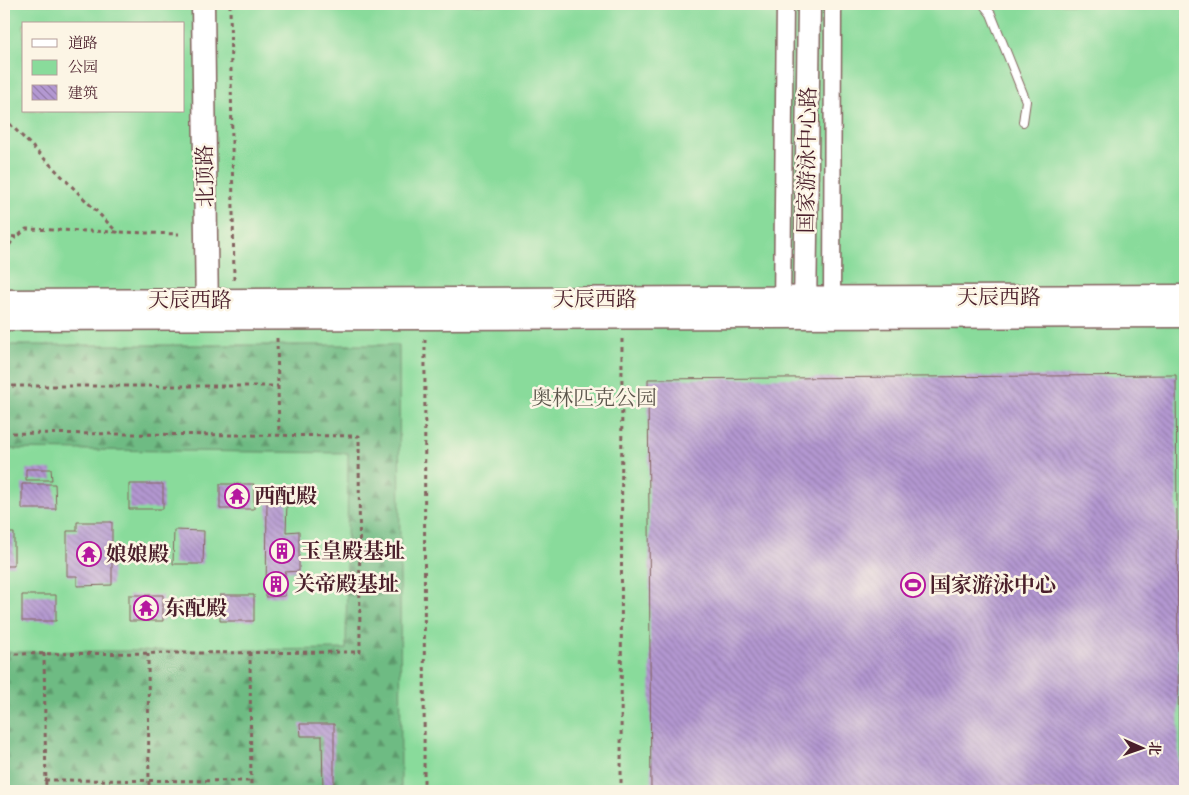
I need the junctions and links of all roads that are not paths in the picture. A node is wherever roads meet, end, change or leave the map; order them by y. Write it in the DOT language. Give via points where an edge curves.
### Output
graph roads {
  1 [pos="203,4"];
  2 [pos="785,4"];
  3 [pos="809,4"];
  4 [pos="833,4"];
  5 [pos="983,4"];
  6 [pos="1023,122"];
  7 [pos="1185,296"];
  8 [pos="4,301"];
  9 [pos="805,307"];
  10 [pos="832,307"];
  11 [pos="782,308"];
  12 [pos="207,309"];
  13 [pos="1185,316"];
  14 [pos="4,319"];
  1 -- 12 [label="street, 北顶路"];
  2 -- 11 [label="street"];
  3 -- 9 [label="street, 国家游泳中心路"];
  4 -- 10 [label="street"];
  5 -- 6 [label="lane" via="991,14 1026,102"];
  7 -- 10 [label="street, 天辰西路"];
  8 -- 12 [label="street, 天辰西路"];
  9 -- 10 [label="street, 天辰西路"];
  9 -- 11 [label="street, 天辰西路"];
  10 -- 13 [label="street, 天辰西路"];
  11 -- 12 [label="street, 天辰西路"];
  11 -- 12 [label="street, 天辰西路" via="234,300"];
  12 -- 14 [label="street, 天辰西路"];
}
